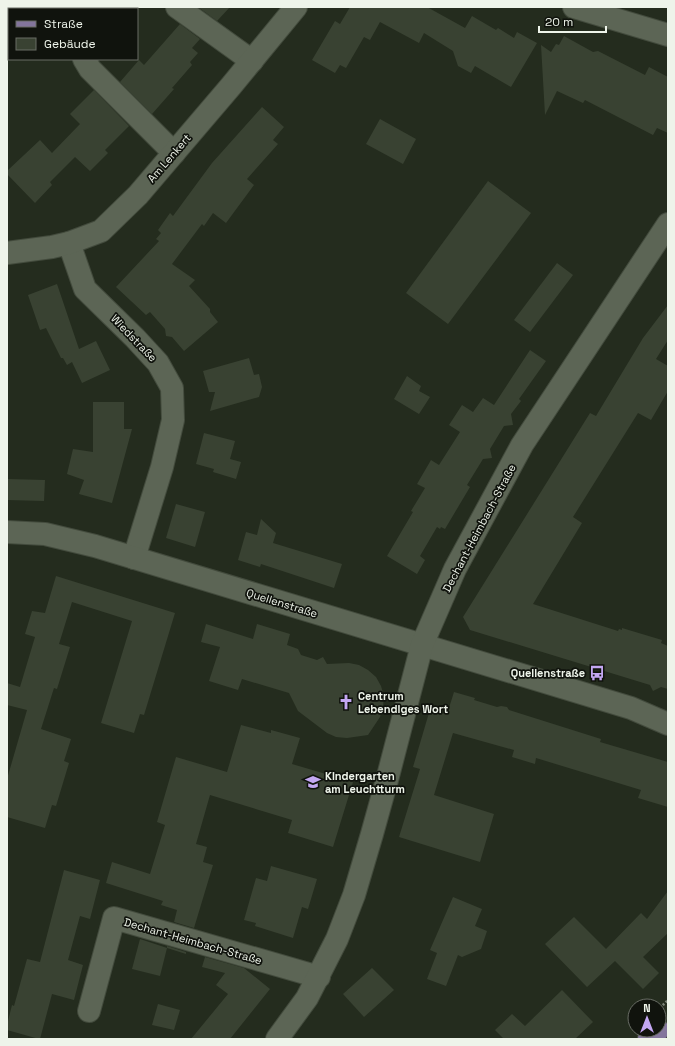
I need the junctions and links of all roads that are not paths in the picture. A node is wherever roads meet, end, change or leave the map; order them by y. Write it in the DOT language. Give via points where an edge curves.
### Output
graph roads {
  1 [pos="177,7"];
  2 [pos="296,7"];
  3 [pos="574,7"];
  4 [pos="668,35"];
  5 [pos="85,60"];
  6 [pos="252,61"];
  7 [pos="174,153"];
  8 [pos="668,224"];
  9 [pos="69,243"];
  10 [pos="7,253"];
  11 [pos="7,532"];
  12 [pos="134,558"];
  13 [pos="422,645"];
  14 [pos="668,724"];
  15 [pos="319,977"];
  16 [pos="89,1011"];
  17 [pos="277,1039"];
  1 -- 6 [label="street"];
  2 -- 6 [label="street, Am Lenkert"];
  3 -- 4 [label="street"];
  5 -- 7 [label="street" via="90,69"];
  6 -- 7 [label="street, Am Lenkert"];
  7 -- 9 [label="street, Am Lenkert" via="138,195 101,231"];
  8 -- 13 [label="street, Dechant-Heimbach-Straße" via="522,445 455,569"];
  9 -- 10 [label="street, Am Lenkert"];
  9 -- 12 [label="street, Wiedstraße" via="84,289 158,363 172,388 173,420 162,467"];
  11 -- 12 [label="street, Quellenstraße" via="45,534"];
  12 -- 13 [label="street, Quellenstraße"];
  13 -- 14 [label="street, Quellenstraße" via="631,708"];
  13 -- 15 [label="street, Dechant-Heimbach-Straße" via="355,889 337,939"];
  15 -- 16 [label="street, Dechant-Heimbach-Straße" via="114,918"];
  15 -- 17 [label="street, Dechant-Heimbach-Straße"];
}
